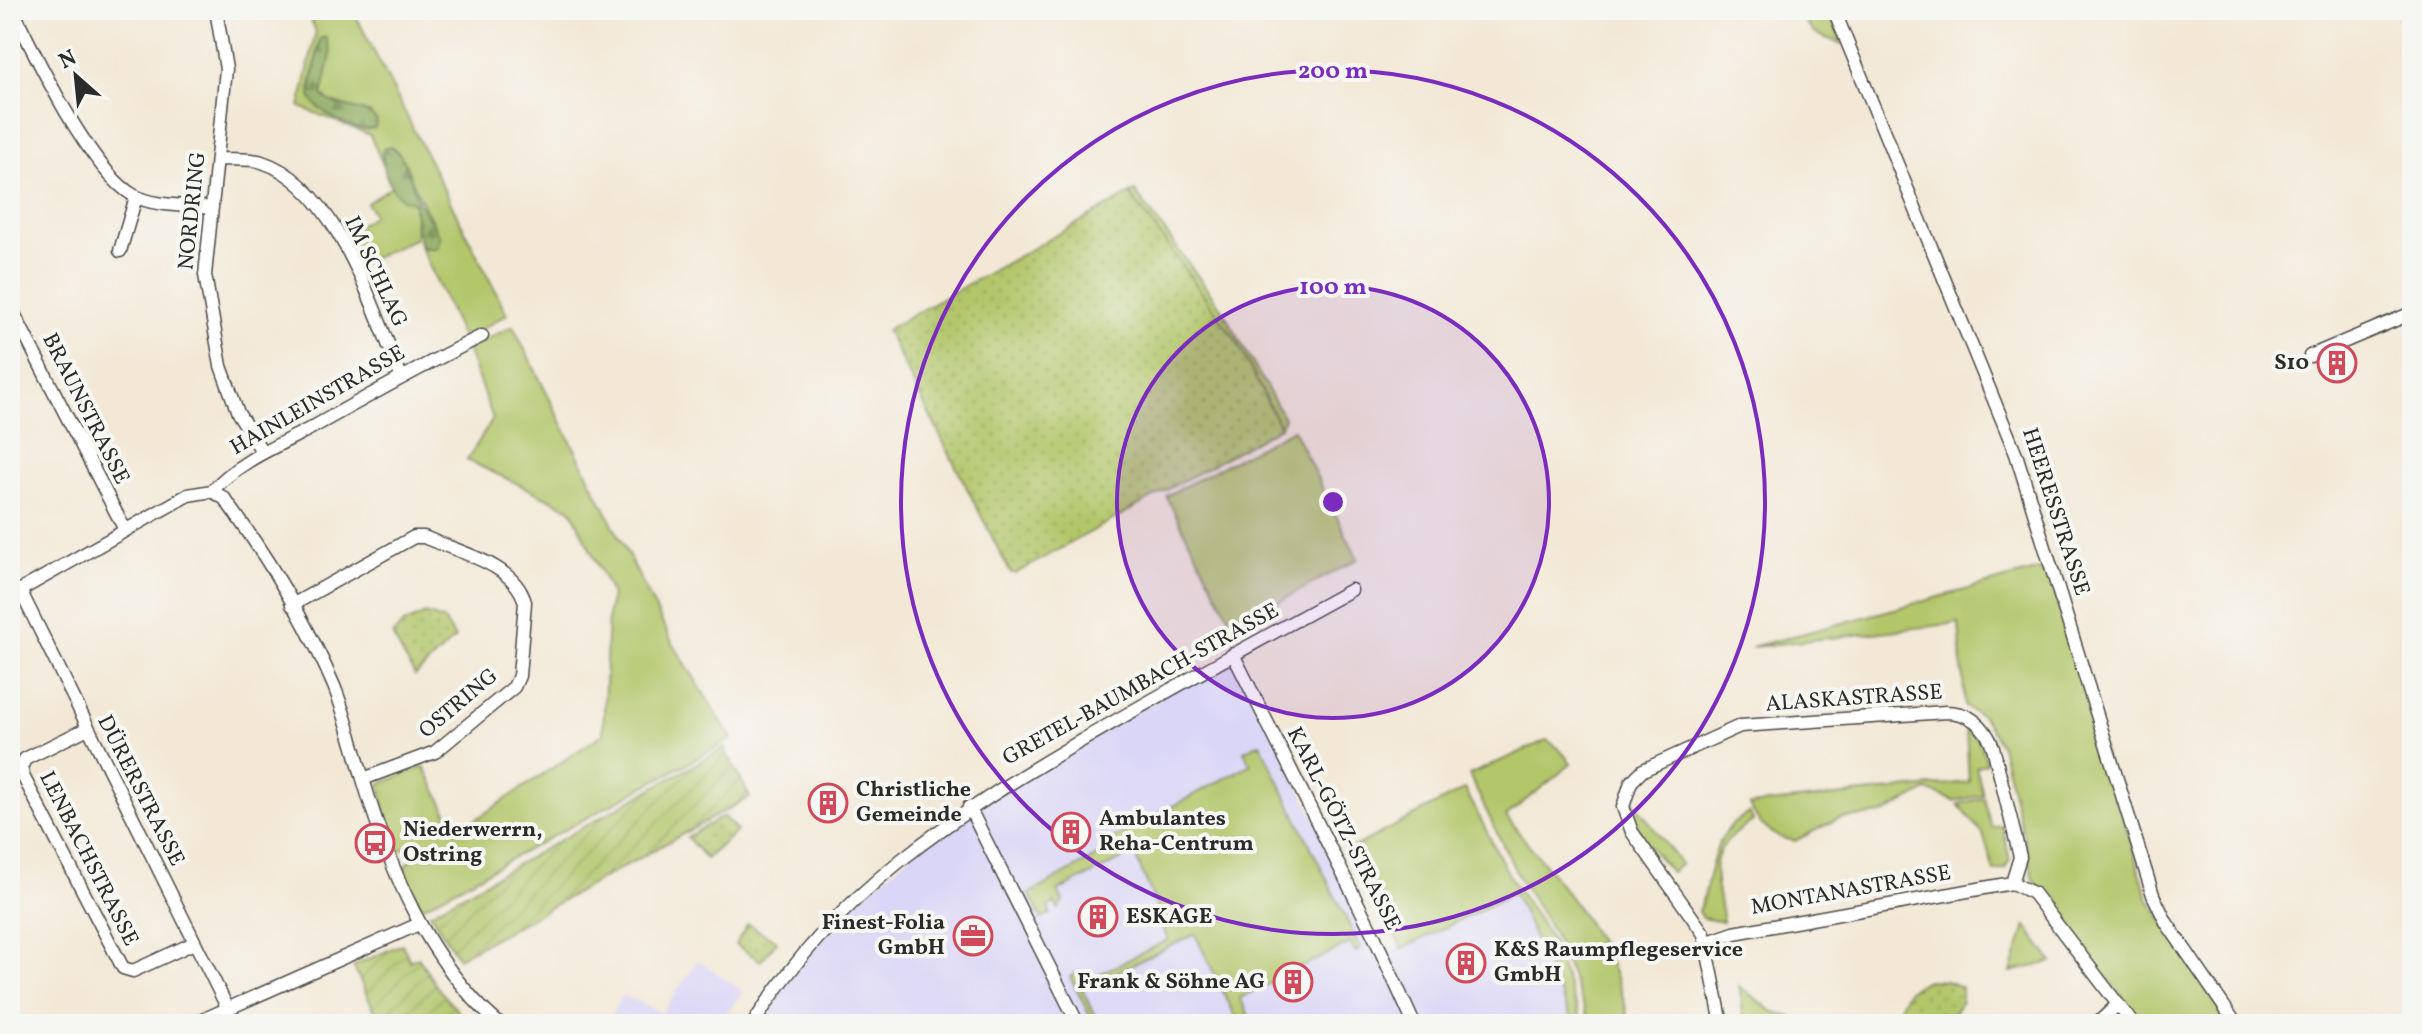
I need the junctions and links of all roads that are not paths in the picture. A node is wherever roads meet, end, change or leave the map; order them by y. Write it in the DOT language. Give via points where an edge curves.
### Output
graph roads {
  1 [pos="13,10"];
  2 [pos="216,10"];
  3 [pos="1834,10"];
  4 [pos="219,159"];
  5 [pos="136,197"];
  6 [pos="212,208"];
  7 [pos="120,251"];
  8 [pos="10,306"];
  9 [pos="2412,313"];
  10 [pos="482,336"];
  11 [pos="2310,356"];
  12 [pos="401,376"];
  13 [pos="263,453"];
  14 [pos="212,491"];
  15 [pos="125,530"];
  16 [pos="1351,590"];
  17 [pos="15,593"];
  18 [pos="292,605"];
  19 [pos="1233,654"];
  20 [pos="86,729"];
  21 [pos="363,779"];
  22 [pos="969,807"];
  23 [pos="2008,883"];
  24 [pos="419,924"];
  25 [pos="1708,942"];
  26 [pos="194,943"];
  27 [pos="2116,1006"];
  28 [pos="228,1009"];
  29 [pos="193,1024"];
  30 [pos="499,1024"];
  31 [pos="753,1024"];
  32 [pos="1078,1024"];
  33 [pos="1414,1024"];
  34 [pos="1722,1024"];
  35 [pos="2097,1024"];
  36 [pos="2133,1024"];
  37 [pos="2236,1024"];
  1 -- 5 [label="street" via="46,76 99,159"];
  2 -- 4 [label="street, NORDRING" via="226,69"];
  3 -- 37 [label="street, HEERESSTRASSE" via="2016,454 2153,895"];
  4 -- 6 [label="street, NORDRING"];
  4 -- 12 [label="street, IM SCHLAG" via="262,161 294,179 322,210 345,244"];
  5 -- 6 [label="street"];
  5 -- 7 [label="street"];
  6 -- 13 [label="street, NORDRING" via="205,275 215,343 238,413"];
  8 -- 15 [label="street, BRAUNSTRASSE"];
  9 -- 11 [label="street"];
  10 -- 12 [label="street, HAINLEINSTRASSE"];
  12 -- 13 [label="street, HAINLEINSTRASSE"];
  13 -- 14 [label="street, HAINLEINSTRASSE"];
  14 -- 15 [label="street, HAINLEINSTRASSE" via="188,495"];
  14 -- 18 [label="street" via="232,509"];
  15 -- 17 [label="street, HAINLEINSTRASSE"];
  16 -- 19 [label="street, GRETEL-BAUMBACH-STRASSE"];
  17 -- 20 [label="street, DÜRERSTRASSE"];
  18 -- 21 [label="street" via="334,688"];
  18 -- 21 [label="street, OSTRING" via="414,537 508,574 522,591 519,676 514,687 435,752"];
  19 -- 22 [label="street, GRETEL-BAUMBACH-STRASSE"];
  19 -- 33 [label="street, KARL-GÖTZ-STRASSE"];
  20 -- 26 [label="street, DÜRERSTRASSE"];
  20 -- 26 [label="street, LENBACHSTRASSE" via="25,759 24,778 123,968 133,971"];
  21 -- 24 [label="street" via="390,861"];
  22 -- 31 [label="street, GRETEL-BAUMBACH-STRASSE" via="836,919"];
  22 -- 32 [label="street"];
  23 -- 25 [label="street, MONTANASTRASSE"];
  23 -- 25 [label="street, ALASKASTRASSE" via="2020,857 1993,747 1977,723 1956,712 1740,726 1643,770 1627,790 1623,807 1626,822"];
  23 -- 27 [label="street" via="2033,893"];
  24 -- 28 [label="street"];
  24 -- 30 [label="street" via="453,975"];
  25 -- 34 [label="street"];
  26 -- 28 [label="street, DÜRERSTRASSE"];
  27 -- 35 [label="street"];
  27 -- 36 [label="street"];
  28 -- 29 [label="street"];
}
